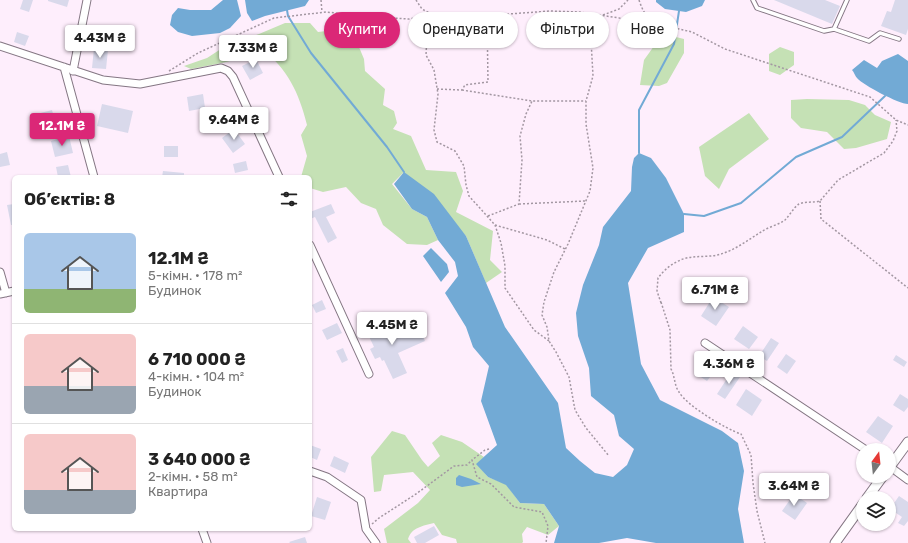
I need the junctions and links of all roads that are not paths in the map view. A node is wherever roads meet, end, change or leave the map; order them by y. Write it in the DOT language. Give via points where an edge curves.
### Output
graph roads {
  1 [pos="87,0"];
  2 [pos="752,0"];
  3 [pos="847,0"];
  4 [pos="834,29"];
  5 [pos="899,40"];
  6 [pos="0,46"];
  7 [pos="64,67"];
  8 [pos="74,71"];
  9 [pos="93,175"];
  10 [pos="278,175"];
  11 [pos="312,249"];
  12 [pos="0,272"];
  13 [pos="3,293"];
  14 [pos="705,344"];
  15 [pos="369,374"];
  16 [pos="908,442"];
  17 [pos="856,443"];
  18 [pos="896,458"];
  19 [pos="312,472"];
  20 [pos="896,472"];
  21 [pos="908,480"];
  22 [pos="856,513"];
  23 [pos="203,531"];
  24 [pos="207,543"];
  25 [pos="376,543"];
  26 [pos="834,543"];
  1 -- 8 [label="street"];
  2 -- 4 [label="lane" via="757,8 824,31"];
  3 -- 4 [label="lane"];
  4 -- 5 [label="lane" via="869,41 880,33"];
  6 -- 7 [label="street"];
  7 -- 8 [label="street"];
  7 -- 9 [label="street"];
  8 -- 10 [label="street" via="103,80 140,84 221,68 228,71 234,77"];
  11 -- 15 [label="street"];
  12 -- 13 [label="street"];
  14 -- 17 [label="street"];
  16 -- 18 [label="street"];
  19 -- 25 [label="street" via="327,477 361,500 366,529"];
  20 -- 21 [label="street"];
  22 -- 26 [label="street"];
  23 -- 24 [label="street"];
}
